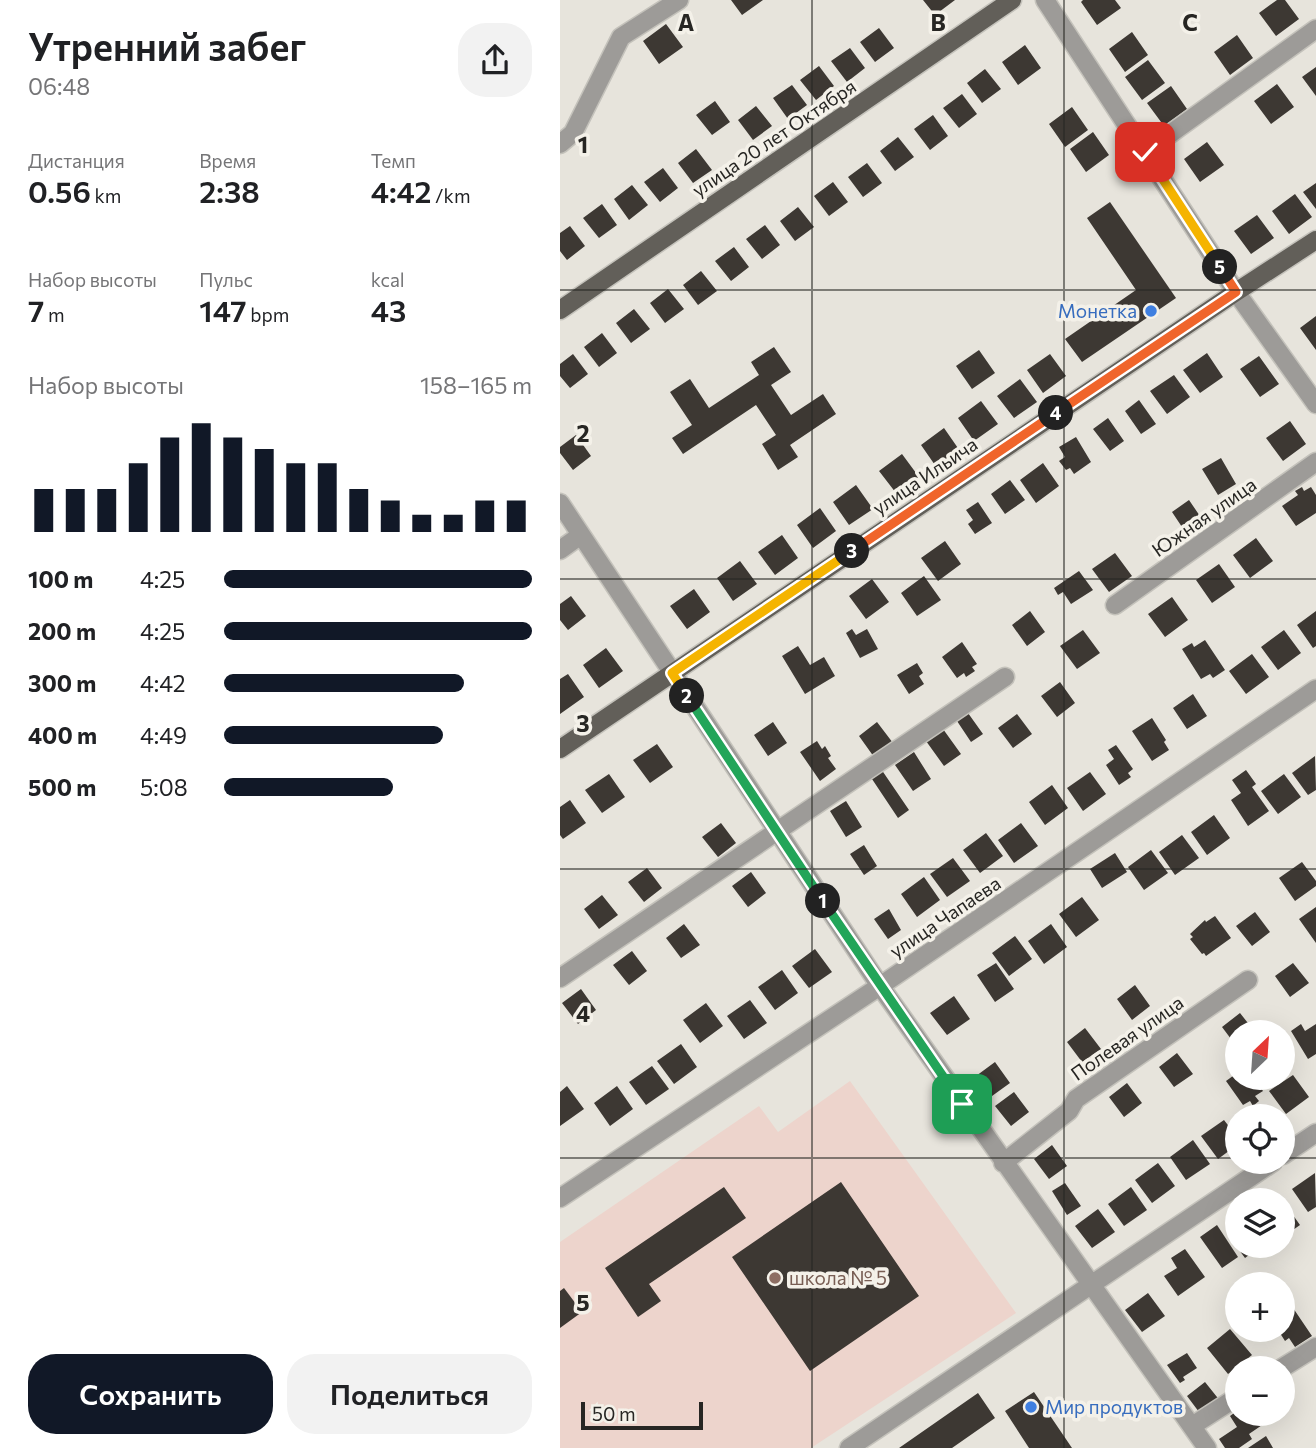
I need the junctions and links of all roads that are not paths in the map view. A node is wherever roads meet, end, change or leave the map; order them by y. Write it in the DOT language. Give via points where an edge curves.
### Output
graph roads {
  1 [pos="679,0"];
  2 [pos="1012,0"];
  3 [pos="1045,0"];
  4 [pos="1316,29"];
  5 [pos="560,144"];
  6 [pos="1145,152"];
  7 [pos="1316,240"];
  8 [pos="1236,292"];
  9 [pos="560,310"];
  10 [pos="1316,404"];
  11 [pos="1316,462"];
  12 [pos="560,503"];
  13 [pos="581,535"];
  14 [pos="560,550"];
  15 [pos="1115,605"];
  16 [pos="672,673"];
  17 [pos="1005,677"];
  18 [pos="1316,689"];
  19 [pos="560,749"];
  20 [pos="777,831"];
  21 [pos="560,978"];
  22 [pos="1248,980"];
  23 [pos="880,986"];
  24 [pos="1316,1133"];
  25 [pos="1295,1147"];
  26 [pos="1003,1163"];
  27 [pos="1255,1174"];
  28 [pos="560,1198"];
  29 [pos="1089,1284"];
  30 [pos="1316,1347"];
  31 [pos="1295,1360"];
  32 [pos="1225,1405"];
  33 [pos="1192,1426"];
  34 [pos="849,1448"];
  35 [pos="1207,1448"];
  1 -- 5 [label="street" via="621,37 573,133"];
  2 -- 9 [label="main road, улица 20 лет Октября"];
  3 -- 6 [label="street"];
  4 -- 6 [label="street"];
  6 -- 8 [label="street"];
  7 -- 8 [label="main road, улица Ильича"];
  8 -- 10 [label="street"];
  8 -- 16 [label="main road, улица Ильича"];
  11 -- 15 [label="street, Южная улица"];
  12 -- 13 [label="street"];
  13 -- 14 [label="street"];
  13 -- 16 [label="street"];
  16 -- 19 [label="main road, улица Ильича"];
  16 -- 20 [label="street"];
  17 -- 20 [label="street"];
  18 -- 23 [label="street, улица Чапаева"];
  20 -- 21 [label="street"];
  20 -- 23 [label="street"];
  22 -- 26 [label="street, Полевая улица" via="1076,1099 1069,1111"];
  23 -- 26 [label="street"];
  23 -- 28 [label="street, улица Чапаева"];
  24 -- 25 [label="street"];
  26 -- 29 [label="street"];
  27 -- 29 [label="street"];
  29 -- 33 [label="street"];
  29 -- 34 [label="street"];
  30 -- 31 [label="street"];
  32 -- 33 [label="street"];
  33 -- 35 [label="street"];
}
